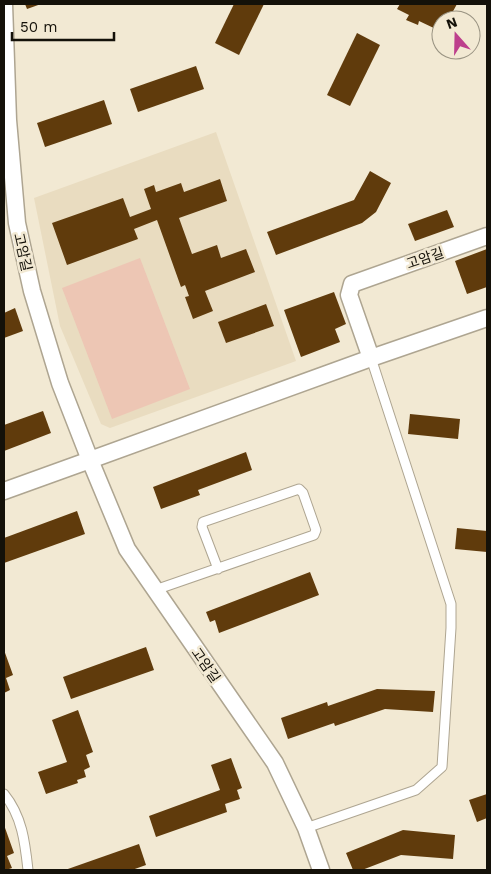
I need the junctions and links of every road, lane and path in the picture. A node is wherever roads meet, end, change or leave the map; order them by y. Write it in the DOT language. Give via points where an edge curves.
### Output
graph roads {
  1 [pos="4,4"];
  2 [pos="487,236"];
  3 [pos="487,318"];
  4 [pos="370,358"];
  5 [pos="90,460"];
  6 [pos="4,491"];
  7 [pos="218,569"];
  8 [pos="155,590"];
  9 [pos="4,794"];
  10 [pos="306,828"];
  11 [pos="28,870"];
  12 [pos="321,870"];
  1 -- 5 [label="street, 고암길" via="16,223 52,356"];
  2 -- 4 [label="street, 고암길" via="352,284 349,295"];
  3 -- 4 [label="street"];
  4 -- 5 [label="street"];
  4 -- 10 [label="lane" via="450,604 442,767 416,790"];
  5 -- 6 [label="street"];
  5 -- 8 [label="street, 고암길" via="127,549"];
  7 -- 7 [label="lane" via="314,535 316,530 303,493 299,489 203,522"];
  7 -- 8 [label="lane"];
  8 -- 10 [label="street, 고암길" via="275,763"];
  9 -- 11 [label="lane" via="24,834"];
  10 -- 12 [label="street, 고암길"];
}
